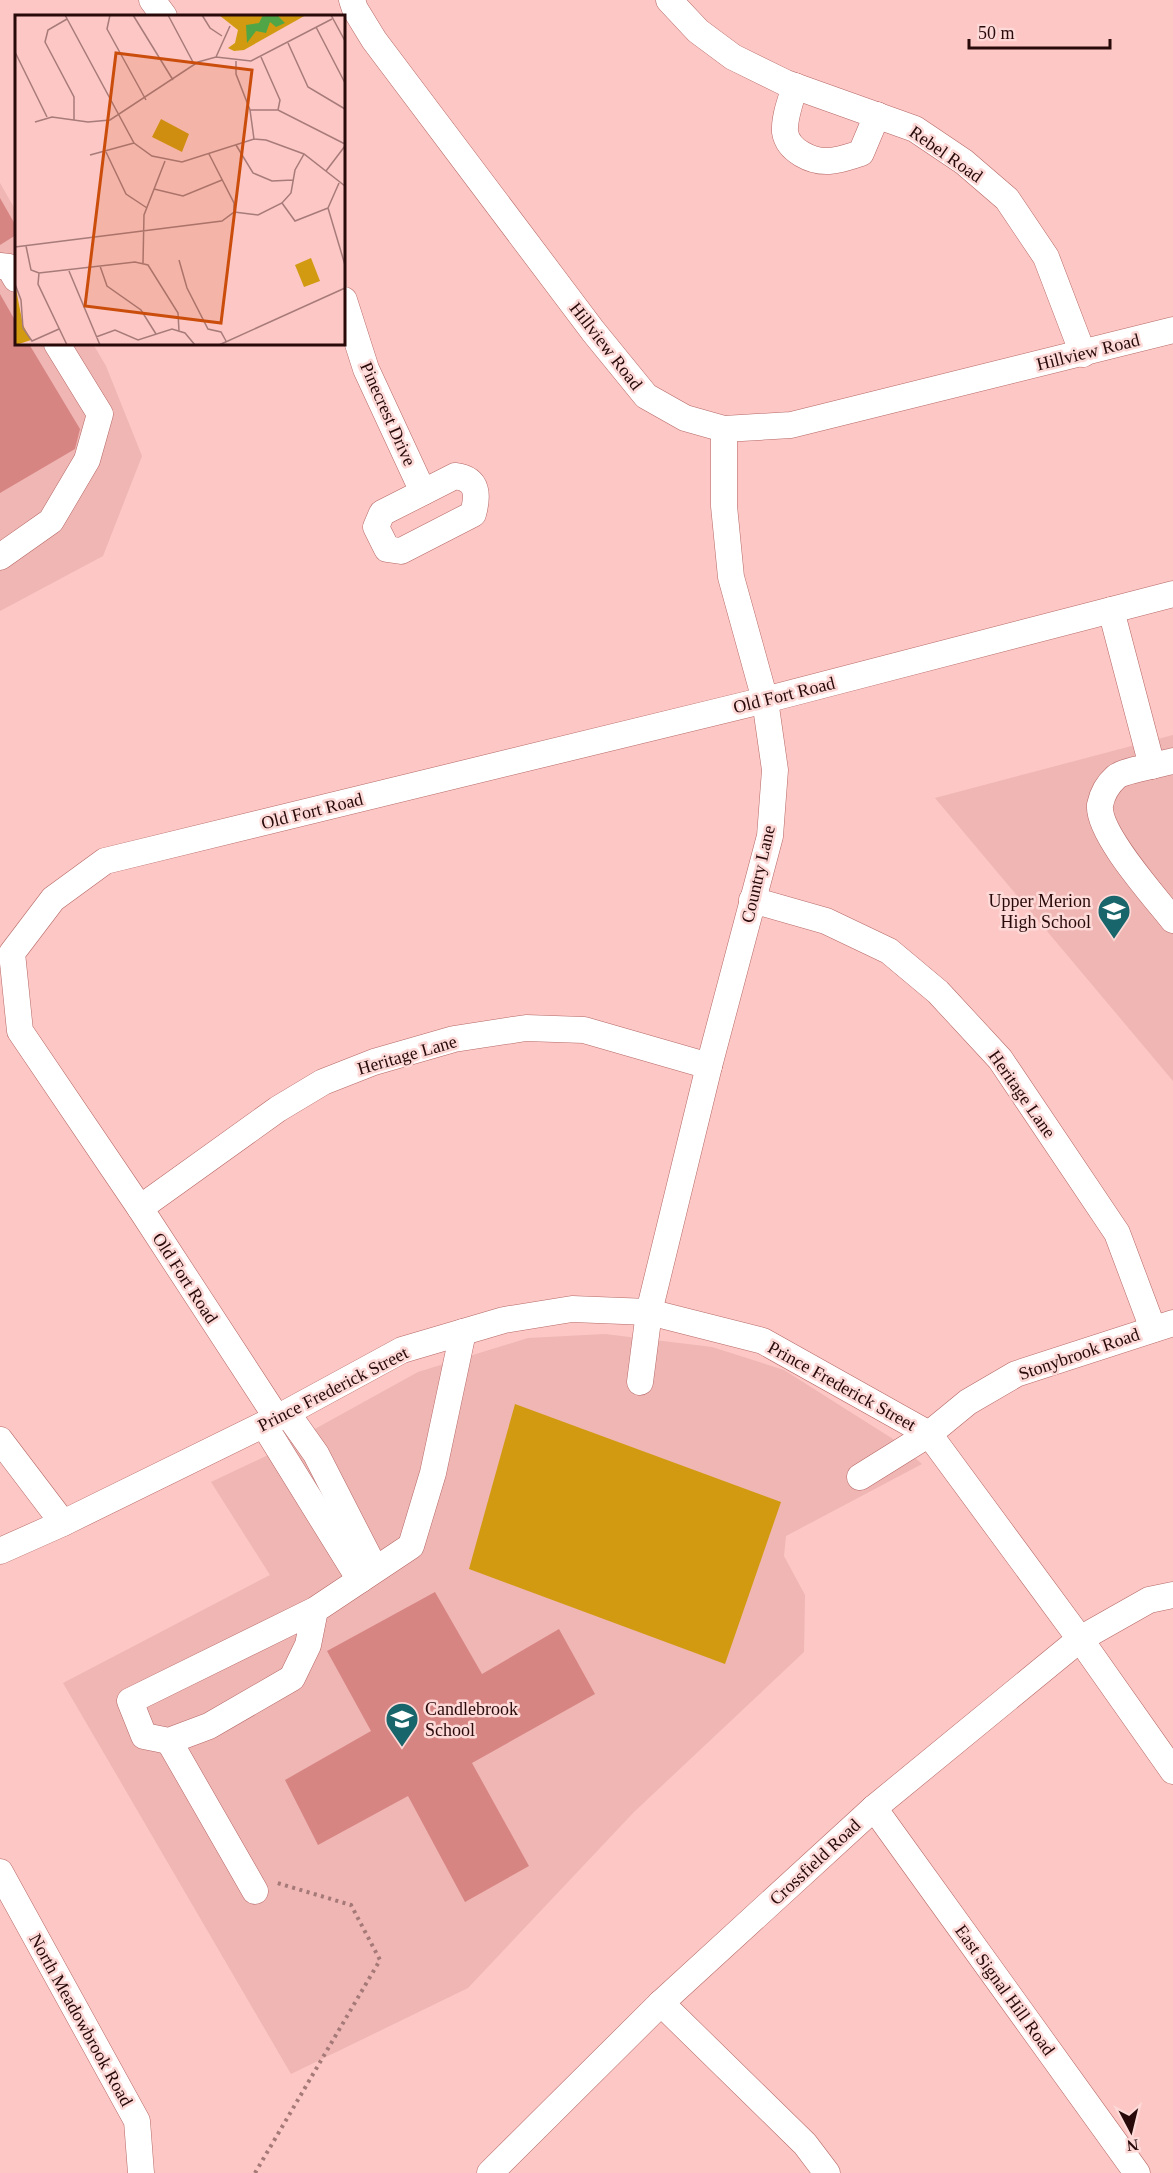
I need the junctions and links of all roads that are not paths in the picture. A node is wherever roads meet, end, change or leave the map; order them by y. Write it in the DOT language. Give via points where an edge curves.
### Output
graph roads {
  1 [pos="152,0"];
  2 [pos="352,0"];
  3 [pos="669,0"];
  4 [pos="163,15"];
  5 [pos="795,86"];
  6 [pos="877,115"];
  7 [pos="0,266"];
  8 [pos="15,277"];
  9 [pos="345,308"];
  10 [pos="1173,330"];
  11 [pos="58,345"];
  12 [pos="1083,354"];
  13 [pos="724,429"];
  14 [pos="423,492"];
  15 [pos="0,557"];
  16 [pos="1173,594"];
  17 [pos="1111,610"];
  18 [pos="765,700"];
  19 [pos="1163,764"];
  20 [pos="752,900"];
  21 [pos="1173,920"];
  22 [pos="6,952"];
  23 [pos="709,1066"];
  24 [pos="140,1208"];
  25 [pos="649,1312"];
  26 [pos="1163,1326"];
  27 [pos="464,1332"];
  28 [pos="640,1382"];
  29 [pos="276,1419"];
  30 [pos="929,1434"];
  31 [pos="0,1440"];
  32 [pos="860,1477"];
  33 [pos="63,1523"];
  34 [pos="0,1551"];
  35 [pos="367,1574"];
  36 [pos="1173,1595"];
  37 [pos="315,1610"];
  38 [pos="1080,1639"];
  39 [pos="169,1741"];
  40 [pos="1173,1771"];
  41 [pos="874,1808"];
  42 [pos="0,1872"];
  43 [pos="255,1890"];
  44 [pos="661,2003"];
  45 [pos="499,2170"];
  46 [pos="141,2173"];
  47 [pos="827,2173"];
  48 [pos="1137,2173"];
  1 -- 4 [label="street"];
  2 -- 13 [label="street, Hillview Road" via="374,40 593,332 646,396 685,418"];
  3 -- 5 [label="street, Rebel Road" via="698,31 734,57"];
  5 -- 6 [label="street, Rebel Road"];
  5 -- 6 [label="street" via="785,134 803,155 826,161 861,153"];
  6 -- 12 [label="street, Rebel Road" via="915,129 964,162 1007,199 1047,257"];
  7 -- 8 [label="street" via="9,267"];
  9 -- 14 [label="street, Pinecrest Drive" via="366,369"];
  10 -- 12 [label="street, Hillview Road"];
  11 -- 15 [label="street" via="100,414 87,460 51,521"];
  12 -- 13 [label="street, Hillview Road" via="791,425"];
  13 -- 18 [label="street, Country Lane" via="724,506 732,577"];
  16 -- 17 [label="street, Old Fort Road"];
  17 -- 18 [label="street, Old Fort Road"];
  17 -- 19 [label="street"];
  18 -- 20 [label="street, Country Lane" via="775,770 770,836"];
  18 -- 22 [label="street, Old Fort Road" via="105,861 53,899"];
  19 -- 21 [label="street" via="1118,776 1106,789 1100,806 1120,853"];
  20 -- 23 [label="street, Country Lane"];
  20 -- 26 [label="street, Heritage Lane" via="825,921 889,951 938,992 1000,1059 1117,1233"];
  22 -- 24 [label="street, Old Fort Road" via="20,1031"];
  23 -- 24 [label="street, Heritage Lane" via="584,1030 526,1028 454,1039 374,1062 323,1082 278,1109"];
  23 -- 25 [label="street, Country Lane"];
  24 -- 29 [label="street, Old Fort Road"];
  25 -- 27 [label="street, Prince Frederick Street" via="573,1309 504,1320"];
  25 -- 28 [label="street, Country Lane"];
  25 -- 30 [label="street, Prince Frederick Street" via="763,1341"];
  26 -- 30 [label="street, Stonybrook Road" via="1016,1374 968,1402"];
  27 -- 29 [label="street, Prince Frederick Street" via="402,1350"];
  27 -- 35 [label="street" via="433,1473 411,1546"];
  29 -- 33 [label="street, Prince Frederick Street"];
  29 -- 35 [label="street, Old Fort Road"];
  30 -- 32 [label="street, Stonybrook Road"];
  30 -- 38 [label="street, Prince Frederick Street"];
  31 -- 33 [label="street"];
  33 -- 34 [label="street, Prince Frederick Street"];
  35 -- 37 [label="street"];
  36 -- 38 [label="street, Crossfield Road" via="1149,1600"];
  37 -- 39 [label="street" via="308,1645 292,1678 209,1726"];
  37 -- 39 [label="street" via="130,1701 144,1736"];
  38 -- 40 [label="street, Prince Frederick Street"];
  38 -- 41 [label="street, Crossfield Road"];
  39 -- 43 [label="street"];
  41 -- 44 [label="street, Crossfield Road"];
  41 -- 48 [label="street, East Signal Hill Road"];
  42 -- 46 [label="street, North Meadowbrook Road" via="137,2121"];
  44 -- 45 [label="street, Crossfield Road"];
  44 -- 47 [label="street" via="805,2144"];
}
